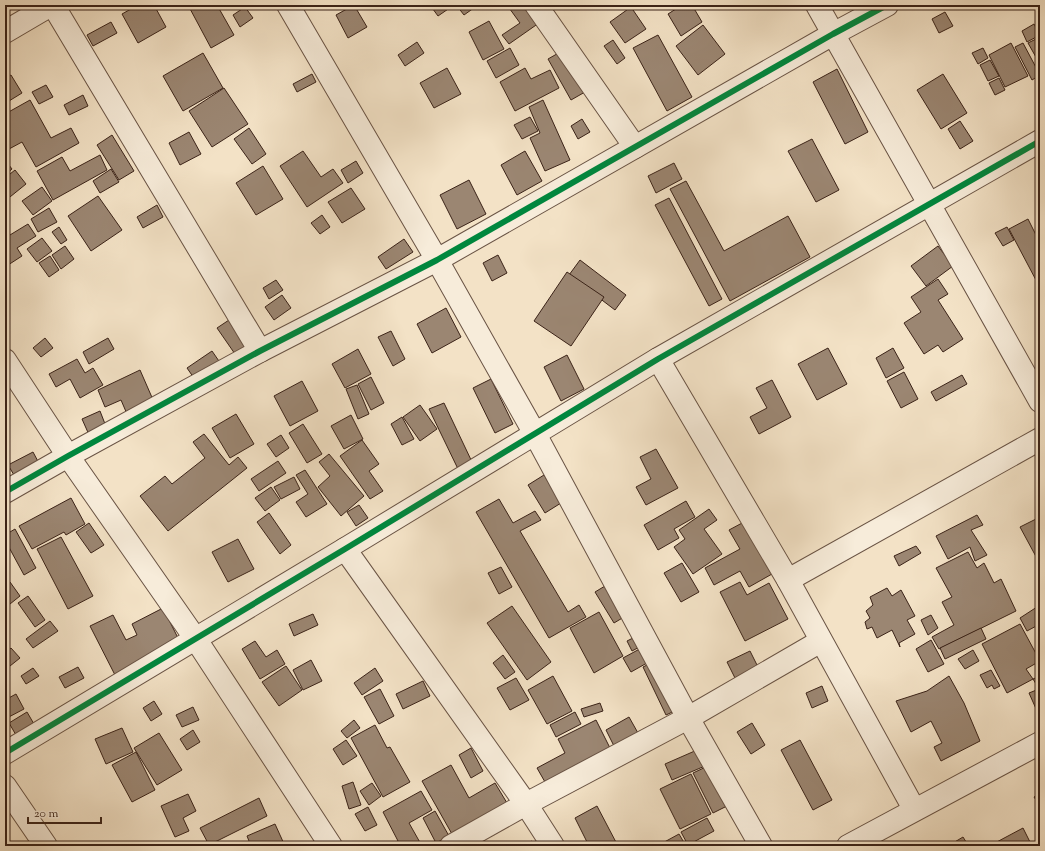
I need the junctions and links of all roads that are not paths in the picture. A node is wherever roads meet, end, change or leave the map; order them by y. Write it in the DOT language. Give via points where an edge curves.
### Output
graph roads {
  1 [pos="52,5"];
  2 [pos="288,5"];
  3 [pos="536,5"];
  4 [pos="817,5"];
  5 [pos="887,5"];
  6 [pos="5,32"];
  7 [pos="833,34"];
  8 [pos="1040,141"];
  9 [pos="635,147"];
  10 [pos="930,205"];
  11 [pos="437,260"];
  12 [pos="260,351"];
  13 [pos="658,359"];
  14 [pos="5,360"];
  15 [pos="1040,401"];
  16 [pos="535,434"];
  17 [pos="1040,439"];
  18 [pos="68,456"];
  19 [pos="5,492"];
  20 [pos="345,549"];
  21 [pos="788,580"];
  22 [pos="195,638"];
  23 [pos="820,641"];
  24 [pos="688,718"];
  25 [pos="1040,743"];
  26 [pos="5,753"];
  27 [pos="5,786"];
  28 [pos="526,804"];
  29 [pos="914,809"];
  30 [pos="46,846"];
  31 [pos="331,846"];
  32 [pos="451,846"];
  33 [pos="553,846"];
  34 [pos="761,846"];
  35 [pos="848,846"];
  1 -- 6 [label="street"];
  1 -- 12 [label="street"];
  2 -- 11 [label="street"];
  3 -- 9 [label="street"];
  4 -- 7 [label="street"];
  5 -- 7 [label="street"];
  7 -- 9 [label="street"];
  7 -- 10 [label="street"];
  8 -- 10 [label="street"];
  9 -- 11 [label="street"];
  10 -- 13 [label="street"];
  10 -- 15 [label="street"];
  11 -- 12 [label="street"];
  11 -- 16 [label="street"];
  12 -- 18 [label="street"];
  13 -- 16 [label="street"];
  13 -- 21 [label="street"];
  14 -- 18 [label="street"];
  16 -- 20 [label="street"];
  16 -- 24 [label="street"];
  17 -- 21 [label="street"];
  18 -- 19 [label="street"];
  18 -- 22 [label="street"];
  20 -- 22 [label="street"];
  20 -- 28 [label="street"];
  21 -- 23 [label="street"];
  22 -- 26 [label="street"];
  22 -- 31 [label="street"];
  23 -- 24 [label="street"];
  23 -- 29 [label="street"];
  24 -- 28 [label="street"];
  24 -- 34 [label="street"];
  25 -- 29 [label="street"];
  27 -- 30 [label="street"];
  28 -- 32 [label="street"];
  28 -- 33 [label="street"];
  29 -- 35 [label="street"];
}
